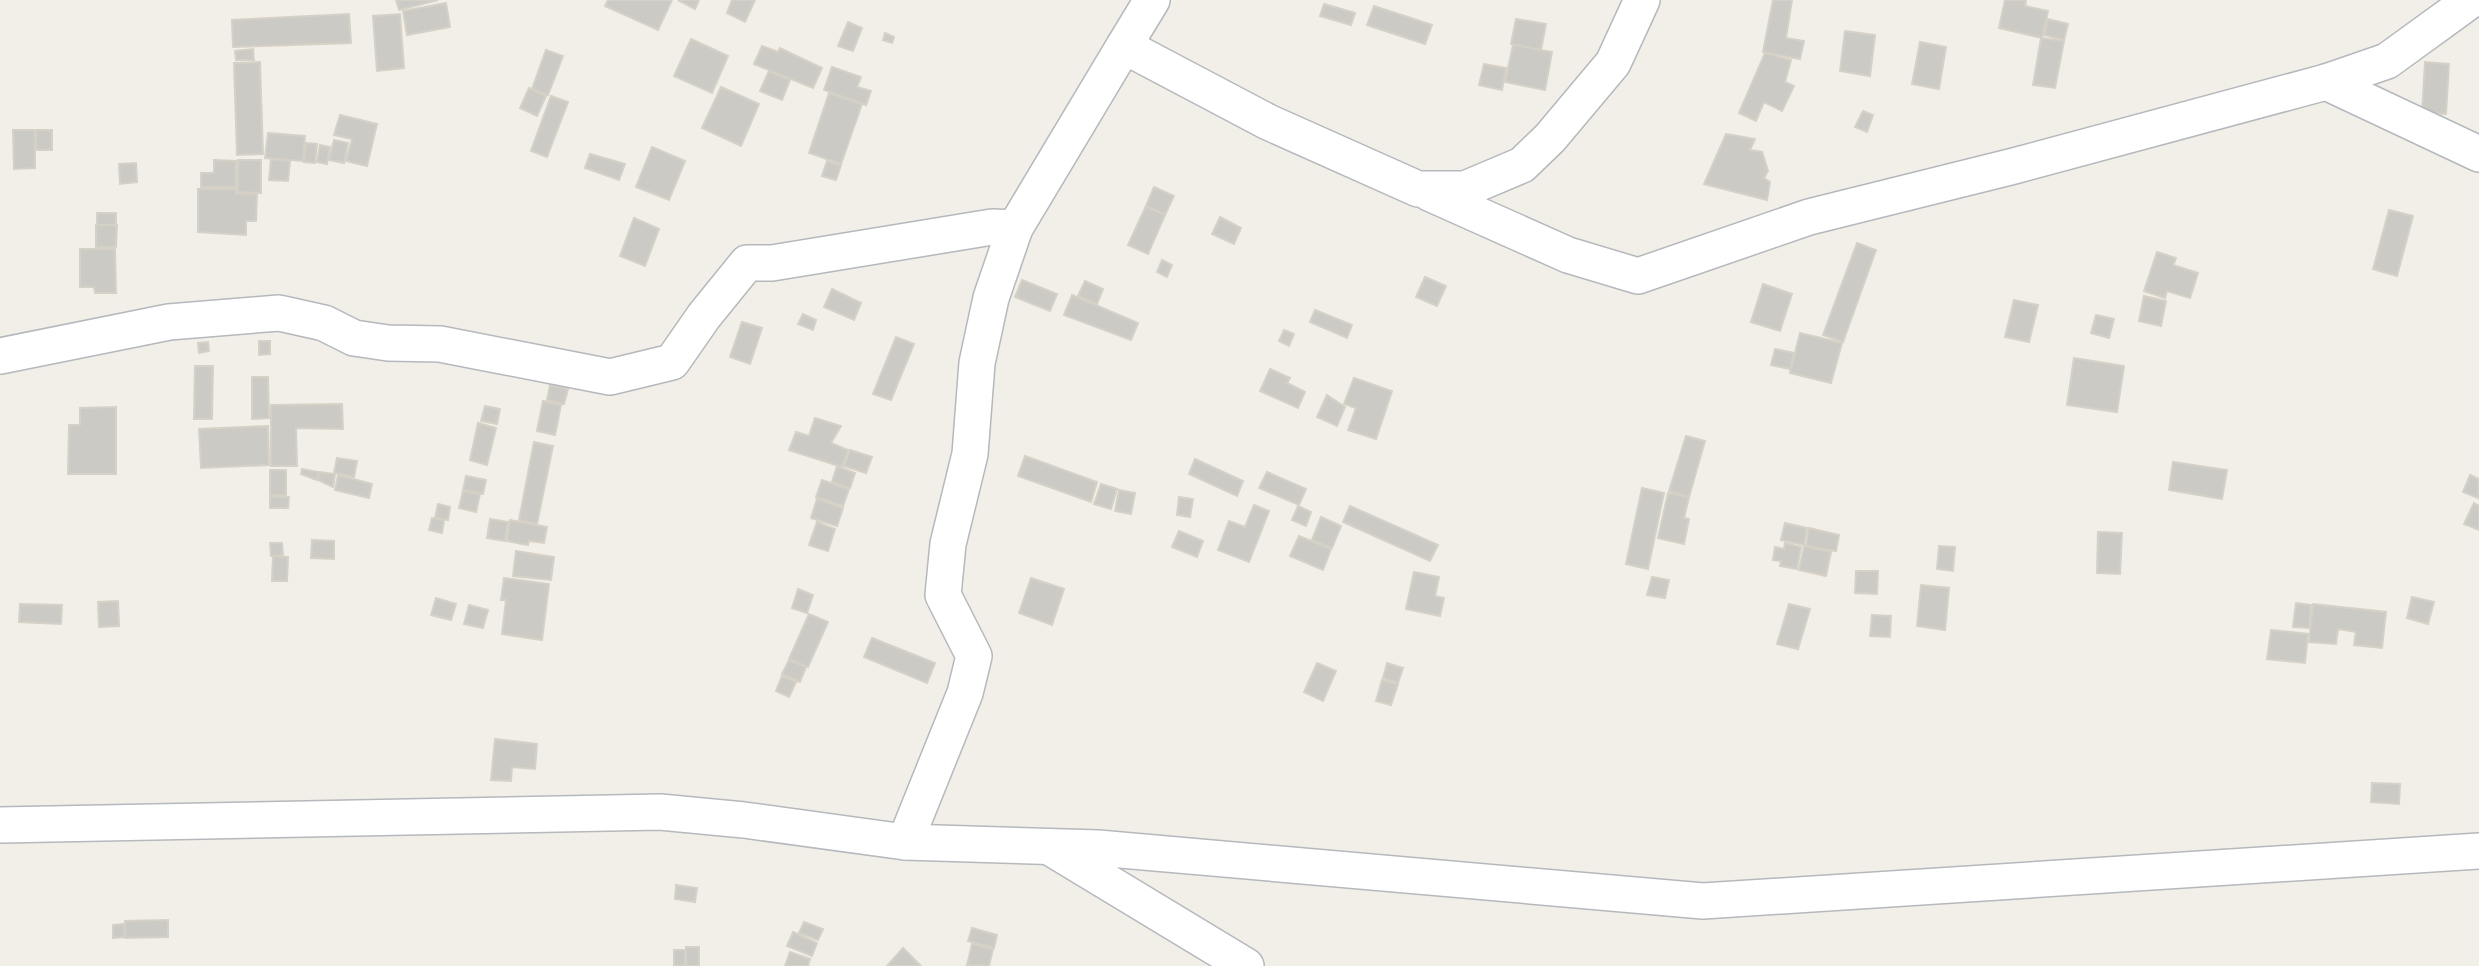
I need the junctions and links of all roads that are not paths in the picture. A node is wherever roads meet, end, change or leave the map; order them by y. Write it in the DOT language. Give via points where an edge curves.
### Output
graph roads {
  1 [pos="1152,0"];
  2 [pos="1642,0"];
  3 [pos="2471,0"];
  4 [pos="1124,47"];
  5 [pos="2326,82"];
  6 [pos="2479,154"];
  7 [pos="1418,189"];
  8 [pos="1015,228"];
  9 [pos="0,356"];
  10 [pos="0,825"];
  11 [pos="905,842"];
  12 [pos="1046,845"];
  13 [pos="2479,850"];
  14 [pos="1245,966"];
  1 -- 4 [label="street"];
  2 -- 7 [label="street" via="1613,63 1522,165 1465,189"];
  3 -- 5 [label="street" via="2387,61"];
  4 -- 7 [label="street" via="1268,122"];
  4 -- 8 [label="street"];
  5 -- 6 [label="street"];
  5 -- 7 [label="street" via="1810,217 1638,276 1569,255"];
  8 -- 9 [label="street" via="992,227 772,263 747,263 672,362 610,377 440,344 354,338 324,323 279,313 169,322"];
  8 -- 11 [label="street" via="991,298 977,363 970,454 948,544 943,595 974,656 965,693"];
  10 -- 11 [label="street" via="660,812"];
  11 -- 12 [label="street"];
  12 -- 13 [label="street" via="1703,901"];
  12 -- 14 [label="street"];
}
